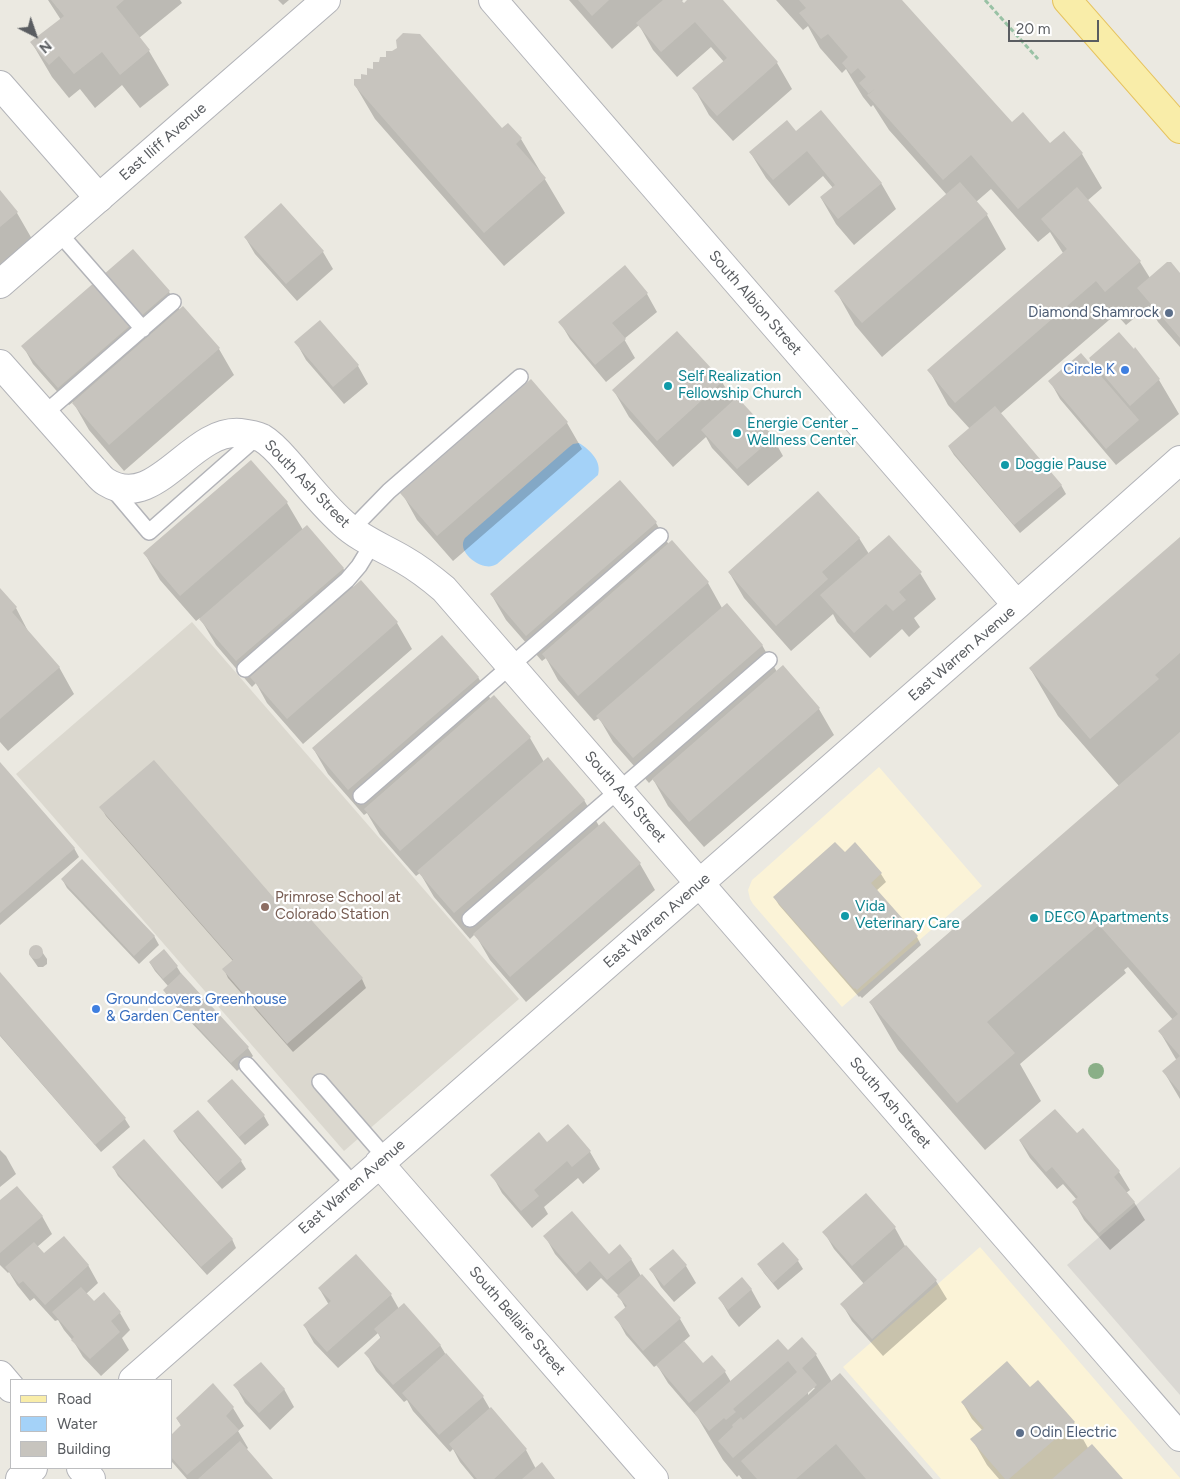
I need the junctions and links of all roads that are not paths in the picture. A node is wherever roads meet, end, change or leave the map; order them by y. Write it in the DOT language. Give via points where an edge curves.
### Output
graph roads {
  1 [pos="326,0"];
  2 [pos="493,0"];
  3 [pos="1067,0"];
  4 [pos="0,85"];
  5 [pos="1180,129"];
  6 [pos="99,198"];
  7 [pos="59,233"];
  8 [pos="0,284"];
  9 [pos="173,302"];
  10 [pos="142,329"];
  11 [pos="0,364"];
  12 [pos="520,377"];
  13 [pos="44,414"];
  14 [pos="258,436"];
  15 [pos="1180,460"];
  16 [pos="106,482"];
  17 [pos="362,536"];
  18 [pos="660,536"];
  19 [pos="1017,605"];
  20 [pos="769,660"];
  21 [pos="511,665"];
  22 [pos="245,669"];
  23 [pos="619,790"];
  24 [pos="361,796"];
  25 [pos="700,884"];
  26 [pos="470,919"];
  27 [pos="247,1065"];
  28 [pos="320,1082"];
  29 [pos="383,1160"];
  30 [pos="354,1185"];
  31 [pos="0,1375"];
  32 [pos="133,1379"];
  33 [pos="10,1387"];
  34 [pos="1180,1437"];
  35 [pos="32,1469"];
  36 [pos="82,1469"];
  37 [pos="20,1479"];
  38 [pos="91,1479"];
  39 [pos="654,1479"];
  1 -- 6 [label="street, East Iliff Avenue"];
  2 -- 19 [label="street, South Albion Street"];
  3 -- 5 [label="main road"];
  4 -- 6 [label="street"];
  6 -- 7 [label="street, East Iliff Avenue"];
  7 -- 8 [label="street, East Iliff Avenue"];
  7 -- 10 [label="lane"];
  9 -- 10 [label="lane"];
  10 -- 13 [label="lane"];
  11 -- 13 [label="street"];
  12 -- 17 [label="lane" via="389,491"];
  13 -- 16 [label="street"];
  14 -- 16 [label="street, South Ash Street" via="237,433 216,437 161,477 137,489"];
  14 -- 16 [label="lane" via="149,532"];
  14 -- 17 [label="street, South Ash Street" via="277,451 328,509"];
  15 -- 19 [label="street, East Warren Avenue"];
  17 -- 21 [label="street, South Ash Street" via="406,561 444,589"];
  17 -- 22 [label="lane" via="359,566 347,580"];
  18 -- 21 [label="lane"];
  19 -- 25 [label="street, East Warren Avenue"];
  20 -- 23 [label="lane"];
  21 -- 23 [label="street, South Ash Street"];
  21 -- 24 [label="lane"];
  23 -- 25 [label="street, South Ash Street"];
  23 -- 26 [label="lane"];
  25 -- 29 [label="street, East Warren Avenue"];
  25 -- 34 [label="street, South Ash Street"];
  27 -- 30 [label="lane"];
  28 -- 29 [label="lane"];
  29 -- 30 [label="street, East Warren Avenue"];
  29 -- 39 [label="street, South Bellaire Street"];
  30 -- 32 [label="street, East Warren Avenue"];
  31 -- 33 [label="street"];
  35 -- 37 [label="street"];
  36 -- 38 [label="street"];
}
